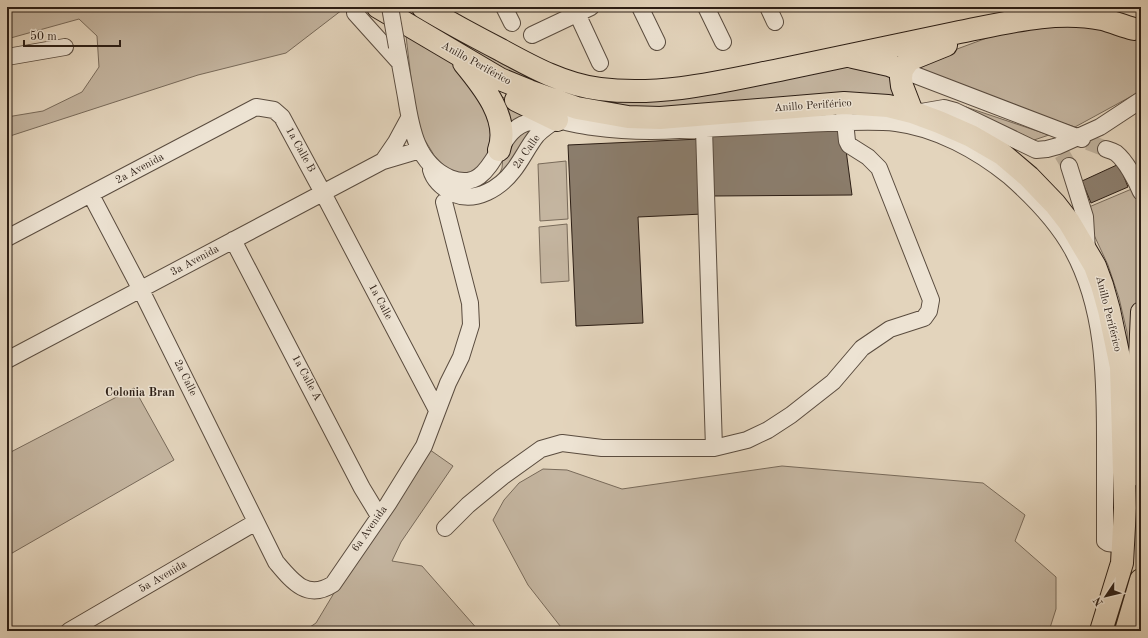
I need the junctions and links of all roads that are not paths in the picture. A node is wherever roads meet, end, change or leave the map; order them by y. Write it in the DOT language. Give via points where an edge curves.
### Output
graph roads {
  1 [pos="378,7"];
  2 [pos="390,7"];
  3 [pos="423,7"];
  4 [pos="504,7"];
  5 [pos="592,7"];
  6 [pos="640,7"];
  7 [pos="706,7"];
  8 [pos="768,7"];
  9 [pos="575,10"];
  10 [pos="354,13"];
  11 [pos="775,22"];
  12 [pos="512,23"];
  13 [pos="989,27"];
  14 [pos="1134,29"];
  15 [pos="532,35"];
  16 [pos="657,42"];
  17 [pos="723,42"];
  18 [pos="65,47"];
  19 [pos="457,54"];
  20 [pos="845,56"];
  21 [pos="7,57"];
  22 [pos="400,63"];
  23 [pos="600,63"];
  24 [pos="902,70"];
  25 [pos="1141,100"];
  26 [pos="274,110"];
  27 [pos="844,112"];
  28 [pos="914,113"];
  29 [pos="409,118"];
  30 [pos="557,120"];
  31 [pos="704,129"];
  32 [pos="1083,140"];
  33 [pos="1106,149"];
  34 [pos="420,150"];
  35 [pos="499,150"];
  36 [pos="1063,156"];
  37 [pos="383,161"];
  38 [pos="429,164"];
  39 [pos="1141,192"];
  40 [pos="323,193"];
  41 [pos="91,195"];
  42 [pos="444,202"];
  43 [pos="7,238"];
  44 [pos="234,240"];
  45 [pos="1088,252"];
  46 [pos="141,290"];
  47 [pos="1141,312"];
  48 [pos="7,360"];
  49 [pos="437,410"];
  50 [pos="1114,410"];
  51 [pos="714,448"];
  52 [pos="1125,508"];
  53 [pos="379,516"];
  54 [pos="256,522"];
  55 [pos="445,528"];
  56 [pos="1122,554"];
  57 [pos="276,562"];
  58 [pos="1141,580"];
  59 [pos="69,631"];
  60 [pos="1101,631"];
  61 [pos="1126,631"];
  1 -- 19 [label="highway, Anillo Periférico"];
  2 -- 22 [label="street, 2a Calle, bridge"];
  3 -- 20 [label="highway" via="530,66 564,80 599,89 645,92 684,88"];
  4 -- 12 [label="street"];
  5 -- 9 [label="street"];
  6 -- 16 [label="street"];
  7 -- 17 [label="street"];
  8 -- 11 [label="street"];
  9 -- 15 [label="street"];
  9 -- 23 [label="street"];
  10 -- 22 [label="street"];
  13 -- 14 [label="highway" via="1031,19 1067,16 1101,19"];
  13 -- 20 [label="highway"];
  13 -- 24 [label="highway" via="909,60"];
  18 -- 21 [label="street"];
  19 -- 27 [label="highway, Anillo Periférico" via="500,79 529,92 577,108 628,117"];
  19 -- 30 [label="highway" via="500,92"];
  19 -- 35 [label="highway" via="479,82 494,108 502,132"];
  20 -- 24 [label="highway"];
  22 -- 29 [label="street, 2a Calle"];
  24 -- 28 [label="highway" via="902,86"];
  24 -- 32 [label="street"];
  25 -- 32 [label="street"];
  26 -- 40 [label="street, 1a Calle B" via="282,117"];
  26 -- 41 [label="street, 2a Avenida" via="256,107"];
  27 -- 28 [label="highway, Anillo Periférico" via="888,106"];
  27 -- 31 [label="street, Anillo Periférico"];
  27 -- 50 [label="street, Anillo Periférico" via="865,122 900,124 936,134 999,168 1036,203 1071,247 1089,288"];
  27 -- 51 [label="street" via="849,145 868,157 879,168 931,300 929,311 924,318 890,329 862,348 833,382 768,430 747,440"];
  28 -- 36 [label="street" via="944,108 955,111 1036,150 1047,149"];
  28 -- 45 [label="highway, Anillo Periférico" via="947,124 1002,154 1055,204"];
  29 -- 34 [label="street, 2a Calle"];
  29 -- 37 [label="street, 3a Avenida"];
  30 -- 31 [label="street, Anillo Periférico" via="609,129"];
  30 -- 35 [label="street, 2a Calle" via="524,123 512,131"];
  30 -- 38 [label="street, 2a Calle" via="537,136 508,177 481,195 466,197 452,193 433,177"];
  31 -- 51 [label="street"];
  32 -- 36 [label="street"];
  33 -- 39 [label="street" via="1115,152 1129,169"];
  34 -- 37 [label="street, 3a Avenida"];
  34 -- 38 [label="street, 2a Calle"];
  35 -- 38 [label="street, 2a Calle" via="489,168 470,181 448,177"];
  36 -- 45 [label="street" via="1085,217"];
  37 -- 40 [label="street, 3a Avenida"];
  40 -- 44 [label="street, 3a Avenida"];
  40 -- 49 [label="street, 1a Calle"];
  41 -- 43 [label="street, 2a Avenida"];
  41 -- 46 [label="street, 2a Calle"];
  42 -- 49 [label="street" via="470,303 471,325 461,357"];
  44 -- 46 [label="street, 3a Avenida"];
  44 -- 53 [label="street, 1a Calle A" via="362,488"];
  45 -- 50 [label="highway, Anillo Periférico" via="1102,284 1121,367"];
  46 -- 48 [label="street, 3a Avenida"];
  46 -- 54 [label="street, 2a Calle"];
  47 -- 52 [label="main road" via="1135,446"];
  49 -- 53 [label="street, 6a Avenida" via="424,446"];
  50 -- 52 [label="highway, Anillo Periférico"];
  50 -- 56 [label="street, Anillo Periférico" via="1105,536 1106,541"];
  51 -- 55 [label="street" via="602,448 562,443 541,449 502,477"];
  52 -- 56 [label="highway, Anillo Periférico"];
  53 -- 57 [label="street, 6a Avenida" via="333,584 324,590 298,586"];
  54 -- 57 [label="street, 2a Calle"];
  54 -- 59 [label="street, 5a Avenida"];
  56 -- 60 [label="highway, Anillo Periférico"];
  58 -- 61 [label="highway"];
}
